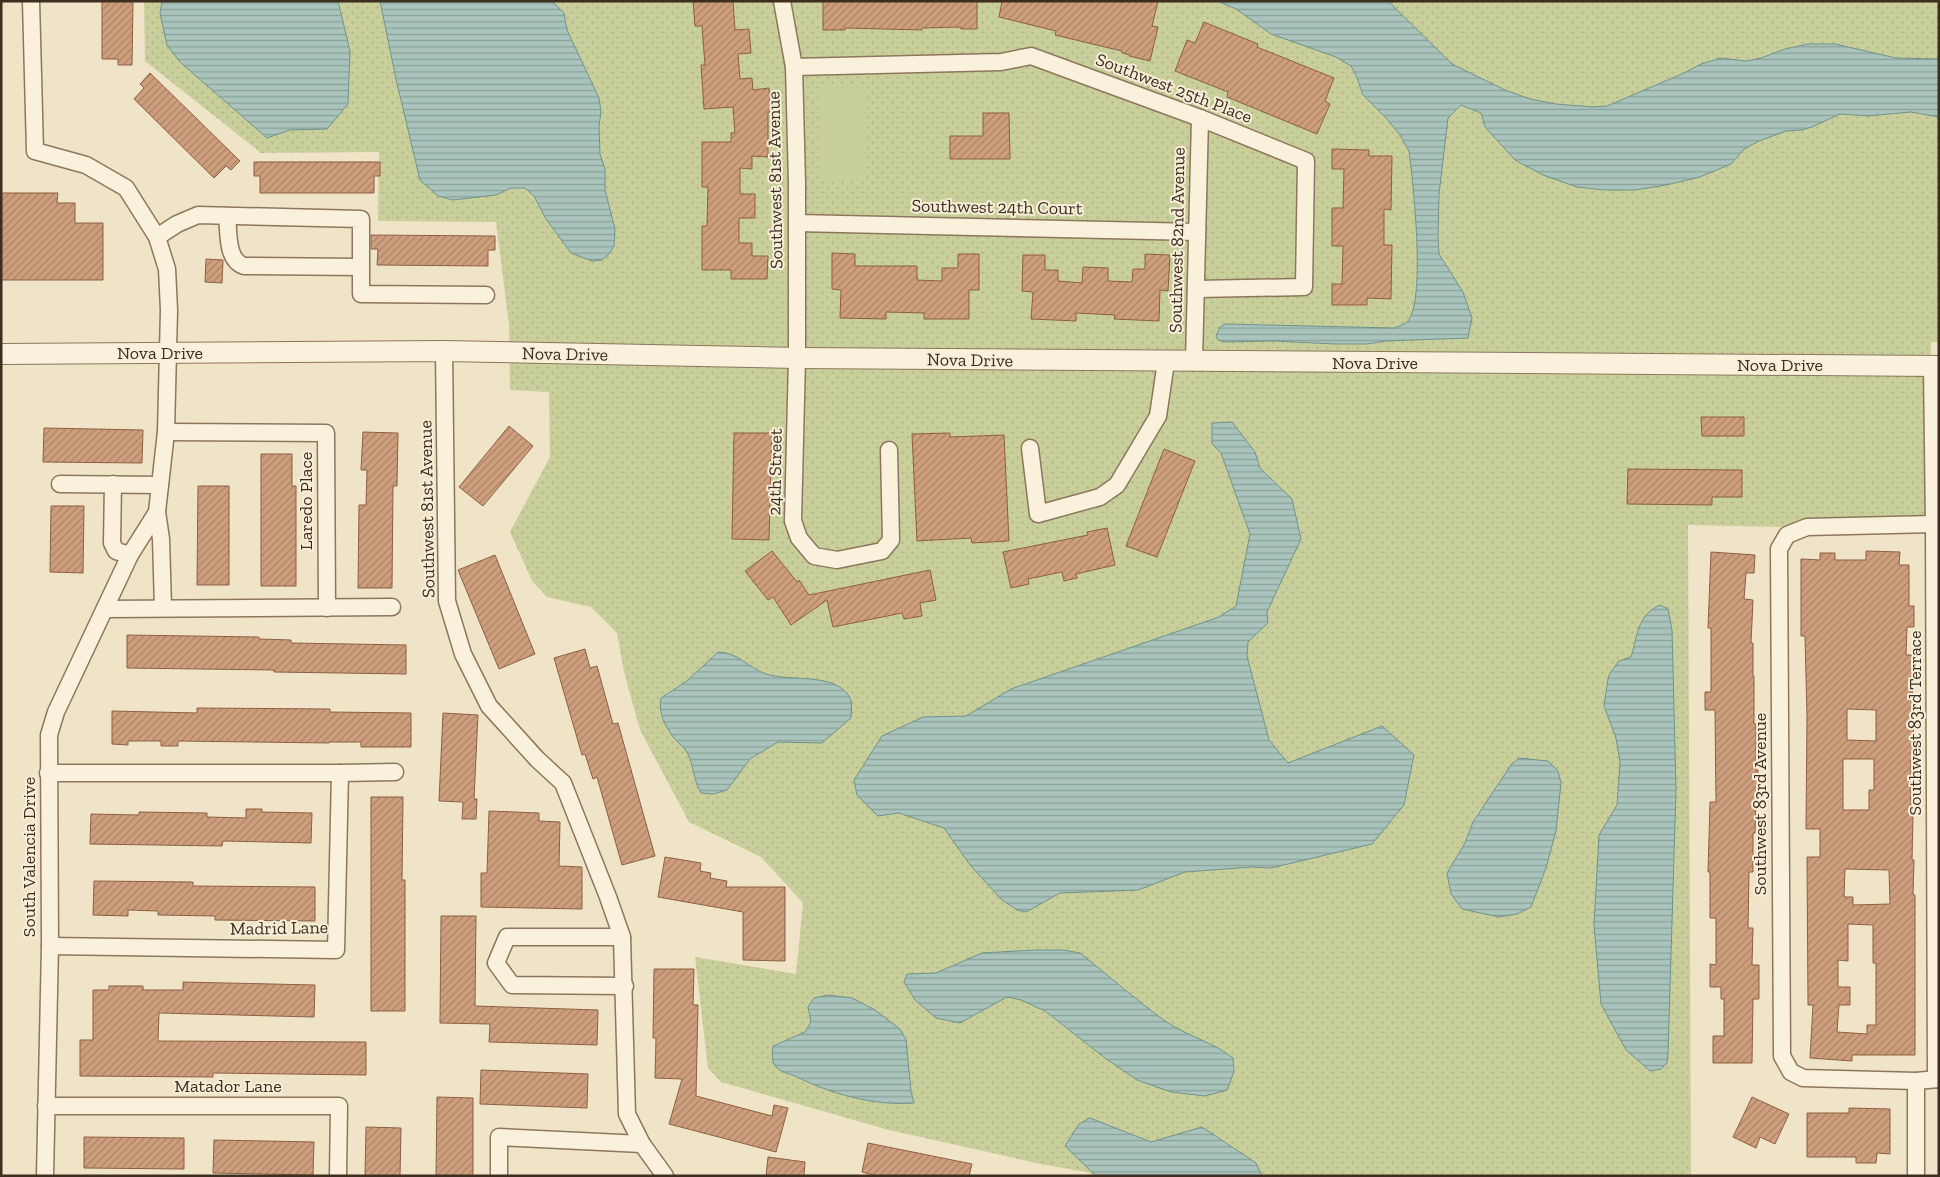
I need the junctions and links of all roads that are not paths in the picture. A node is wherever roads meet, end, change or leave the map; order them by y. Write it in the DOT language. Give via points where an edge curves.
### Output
graph roads {
  1 [pos="31,1"];
  2 [pos="782,1"];
  3 [pos="794,66"];
  4 [pos="1200,118"];
  5 [pos="228,216"];
  6 [pos="796,223"];
  7 [pos="1197,232"];
  8 [pos="157,237"];
  9 [pos="361,267"];
  10 [pos="1196,289"];
  11 [pos="486,295"];
  12 [pos="444,352"];
  13 [pos="168,353"];
  14 [pos="1,354"];
  15 [pos="797,358"];
  16 [pos="1166,362"];
  17 [pos="1194,362"];
  18 [pos="1935,366"];
  19 [pos="166,432"];
  20 [pos="1030,448"];
  21 [pos="889,450"];
  22 [pos="60,484"];
  23 [pos="113,484"];
  24 [pos="160,485"];
  25 [pos="157,512"];
  26 [pos="1934,524"];
  27 [pos="130,555"];
  28 [pos="392,607"];
  29 [pos="163,608"];
  30 [pos="327,608"];
  31 [pos="106,609"];
  32 [pos="395,772"];
  33 [pos="48,773"];
  34 [pos="340,773"];
  35 [pos="622,937"];
  36 [pos="50,946"];
  37 [pos="624,986"];
  38 [pos="1938,1079"];
  39 [pos="1916,1080"];
  40 [pos="46,1106"];
  41 [pos="642,1144"];
  42 [pos="46,1176"];
  43 [pos="338,1176"];
  44 [pos="500,1176"];
  45 [pos="665,1176"];
  46 [pos="1916,1176"];
  1 -- 8 [label="street, South Valencia Drive" via="35,150 86,165 126,188"];
  2 -- 3 [label="street, Southwest 81st Avenue"];
  3 -- 4 [label="street, Southwest 25th Place" via="1001,62 1032,56"];
  3 -- 6 [label="street, Southwest 81st Avenue"];
  4 -- 7 [label="street, Southwest 82nd Avenue"];
  4 -- 10 [label="street, Southwest 25th Place" via="1306,161 1304,287"];
  5 -- 8 [label="street" via="198,215"];
  5 -- 9 [label="street" via="232,255 238,264"];
  5 -- 9 [label="street" via="361,219"];
  6 -- 7 [label="street, Southwest 24th Court"];
  6 -- 15 [label="street, Southwest 81st Avenue"];
  7 -- 10 [label="street, Southwest 82nd Avenue"];
  8 -- 13 [label="street, South Valencia Drive" via="167,270"];
  9 -- 11 [label="street" via="361,294"];
  10 -- 17 [label="street, Southwest 82nd Avenue"];
  12 -- 13 [label="street, Nova Drive"];
  12 -- 15 [label="street, Nova Drive"];
  12 -- 35 [label="street, Southwest 81st Avenue" via="447,601 463,654 489,706 563,783"];
  13 -- 14 [label="street, Nova Drive"];
  13 -- 19 [label="street, South Valencia Drive"];
  15 -- 16 [label="street, Nova Drive"];
  15 -- 21 [label="street, 24th Street" via="794,521 798,538 814,556 837,560 882,551 891,540"];
  16 -- 17 [label="street, Nova Drive"];
  16 -- 20 [label="street" via="1158,416 1117,485 1100,497 1038,514"];
  17 -- 18 [label="street, Nova Drive"];
  18 -- 26 [label="street, Southwest 83rd Terrace"];
  19 -- 24 [label="street, South Valencia Drive"];
  19 -- 30 [label="street, Laredo Place" via="326,433"];
  22 -- 23 [label="street"];
  23 -- 24 [label="street"];
  23 -- 27 [label="street" via="112,543 116,551"];
  24 -- 25 [label="street, South Valencia Drive"];
  25 -- 27 [label="street, South Valencia Drive"];
  25 -- 29 [label="street"];
  26 -- 38 [label="street, Southwest 83rd Terrace"];
  26 -- 39 [label="street, Southwest 83rd Avenue" via="1807,527 1787,535 1779,550 1782,1056 1791,1072 1802,1078"];
  27 -- 31 [label="street, South Valencia Drive"];
  28 -- 30 [label="street"];
  29 -- 30 [label="street"];
  29 -- 31 [label="street"];
  31 -- 33 [label="street, South Valencia Drive" via="56,712 49,735"];
  32 -- 34 [label="street"];
  33 -- 34 [label="street"];
  33 -- 36 [label="street, South Valencia Drive"];
  34 -- 36 [label="street, Madrid Lane" via="336,950"];
  35 -- 37 [label="street, Southwest 81st Avenue"];
  35 -- 37 [label="street" via="507,937 496,963 512,985"];
  36 -- 40 [label="street, South Valencia Drive"];
  37 -- 41 [label="street, Southwest 81st Avenue" via="628,1114"];
  38 -- 39 [label="street"];
  39 -- 46 [label="street"];
  40 -- 42 [label="street, South Valencia Drive"];
  40 -- 43 [label="street, Matador Lane" via="340,1106"];
  41 -- 44 [label="street" via="499,1137"];
  41 -- 45 [label="street, Southwest 81st Avenue"];
}
